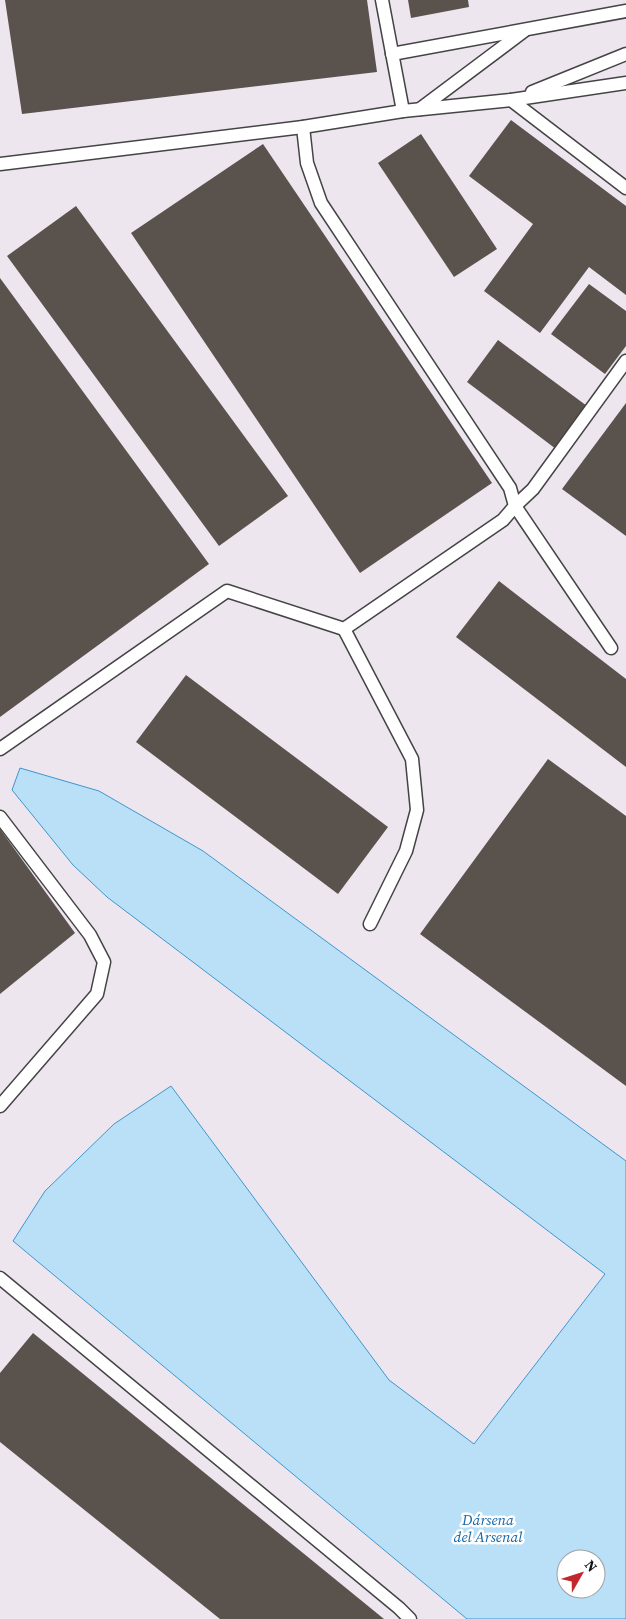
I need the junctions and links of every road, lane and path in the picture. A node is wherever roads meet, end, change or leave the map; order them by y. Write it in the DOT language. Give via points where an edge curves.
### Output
graph roads {
  1 [pos="382,0"];
  2 [pos="626,11"];
  3 [pos="526,30"];
  4 [pos="392,54"];
  5 [pos="626,54"];
  6 [pos="626,83"];
  7 [pos="511,100"];
  8 [pos="420,109"];
  9 [pos="403,111"];
  10 [pos="303,127"];
  11 [pos="0,164"];
  12 [pos="626,188"];
  13 [pos="626,362"];
  14 [pos="515,506"];
  15 [pos="344,629"];
  16 [pos="611,648"];
  17 [pos="0,749"];
  18 [pos="0,818"];
  19 [pos="370,924"];
  20 [pos="0,1106"];
  21 [pos="0,1278"];
  22 [pos="410,1619"];
  1 -- 4 [label="lane"];
  2 -- 3 [label="lane"];
  3 -- 4 [label="lane"];
  3 -- 8 [label="lane"];
  4 -- 9 [label="lane"];
  5 -- 7 [label="lane"];
  6 -- 7 [label="lane"];
  7 -- 8 [label="lane"];
  7 -- 12 [label="lane"];
  8 -- 9 [label="lane"];
  9 -- 10 [label="lane"];
  10 -- 11 [label="lane"];
  10 -- 14 [label="lane" via="306,163 321,203 510,488"];
  13 -- 14 [label="lane" via="534,489"];
  14 -- 15 [label="lane" via="502,520"];
  14 -- 16 [label="lane"];
  15 -- 17 [label="lane" via="227,591"];
  15 -- 19 [label="lane" via="412,758 417,810 406,851"];
  18 -- 20 [label="lane" via="90,935 104,962 97,994"];
  21 -- 22 [label="lane"];
}
